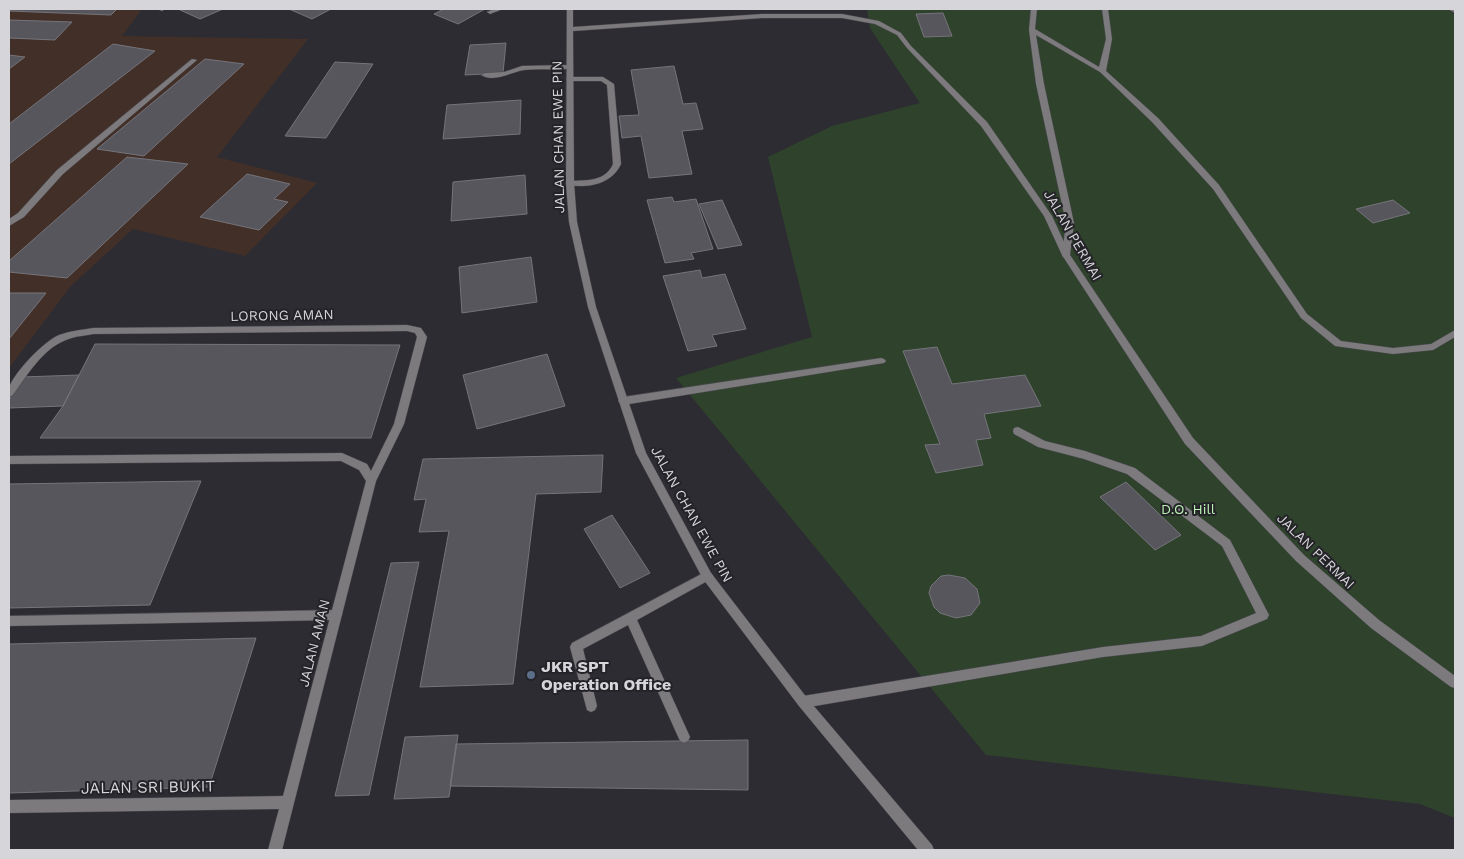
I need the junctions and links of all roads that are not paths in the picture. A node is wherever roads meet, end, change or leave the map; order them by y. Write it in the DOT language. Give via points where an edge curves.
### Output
graph roads {
  1 [pos="500,9"];
  2 [pos="570,9"];
  3 [pos="1034,9"];
  4 [pos="1105,9"];
  5 [pos="1452,9"];
  6 [pos="490,12"];
  7 [pos="1455,12"];
  8 [pos="570,29"];
  9 [pos="1032,30"];
  10 [pos="194,60"];
  11 [pos="570,67"];
  12 [pos="1102,71"];
  13 [pos="485,75"];
  14 [pos="570,79"];
  15 [pos="570,183"];
  16 [pos="9,223"];
  17 [pos="1066,255"];
  18 [pos="1455,333"];
  19 [pos="881,361"];
  20 [pos="9,393"];
  21 [pos="623,401"];
  22 [pos="1018,431"];
  23 [pos="9,460"];
  24 [pos="371,481"];
  25 [pos="707,576"];
  26 [pos="336,615"];
  27 [pos="630,617"];
  28 [pos="9,621"];
  29 [pos="1455,683"];
  30 [pos="803,702"];
  31 [pos="591,706"];
  32 [pos="684,737"];
  33 [pos="288,802"];
  34 [pos="9,807"];
  35 [pos="275,850"];
  36 [pos="927,850"];
  1 -- 6 [label="street"];
  2 -- 8 [label="street, JALAN CHAN EWE PIN"];
  3 -- 9 [label="street"];
  4 -- 12 [label="street" via="1109,39"];
  5 -- 7 [label="street"];
  8 -- 11 [label="street, JALAN CHAN EWE PIN"];
  8 -- 17 [label="street, JALAN PERMAI" via="774,15 842,16 877,22 899,34 984,124 1048,216"];
  9 -- 12 [label="street"];
  9 -- 17 [label="street" via="1040,84 1070,223"];
  10 -- 16 [label="street" via="60,172 21,215"];
  11 -- 13 [label="street" via="522,68 504,74"];
  11 -- 14 [label="street, JALAN CHAN EWE PIN"];
  12 -- 18 [label="street" via="1155,120 1216,187 1304,316 1338,344 1393,351 1433,347"];
  14 -- 15 [label="street, JALAN CHAN EWE PIN"];
  14 -- 15 [label="street" via="603,79 610,84 617,164 614,173 603,181"];
  15 -- 21 [label="street, JALAN CHAN EWE PIN" via="573,222 592,307"];
  17 -- 29 [label="street, JALAN PERMAI" via="1190,441 1300,558 1375,624"];
  19 -- 21 [label="street"];
  20 -- 24 [label="street, LORONG AMAN" via="33,362 57,340 93,331 418,330 422,337 399,424"];
  21 -- 25 [label="street, JALAN CHAN EWE PIN" via="640,453"];
  22 -- 30 [label="street" via="1042,444 1130,471 1226,542 1263,614 1202,642 1103,652"];
  23 -- 24 [label="street" via="342,457 362,467"];
  24 -- 26 [label="street, JALAN AMAN"];
  25 -- 27 [label="street"];
  25 -- 30 [label="street, JALAN CHAN EWE PIN"];
  26 -- 28 [label="street"];
  26 -- 33 [label="street, JALAN AMAN"];
  27 -- 31 [label="street" via="576,647"];
  27 -- 32 [label="street"];
  30 -- 36 [label="street, JALAN CHAN EWE PIN"];
  33 -- 34 [label="street, JALAN SRI BUKIT"];
  33 -- 35 [label="street, JALAN AMAN"];
}
